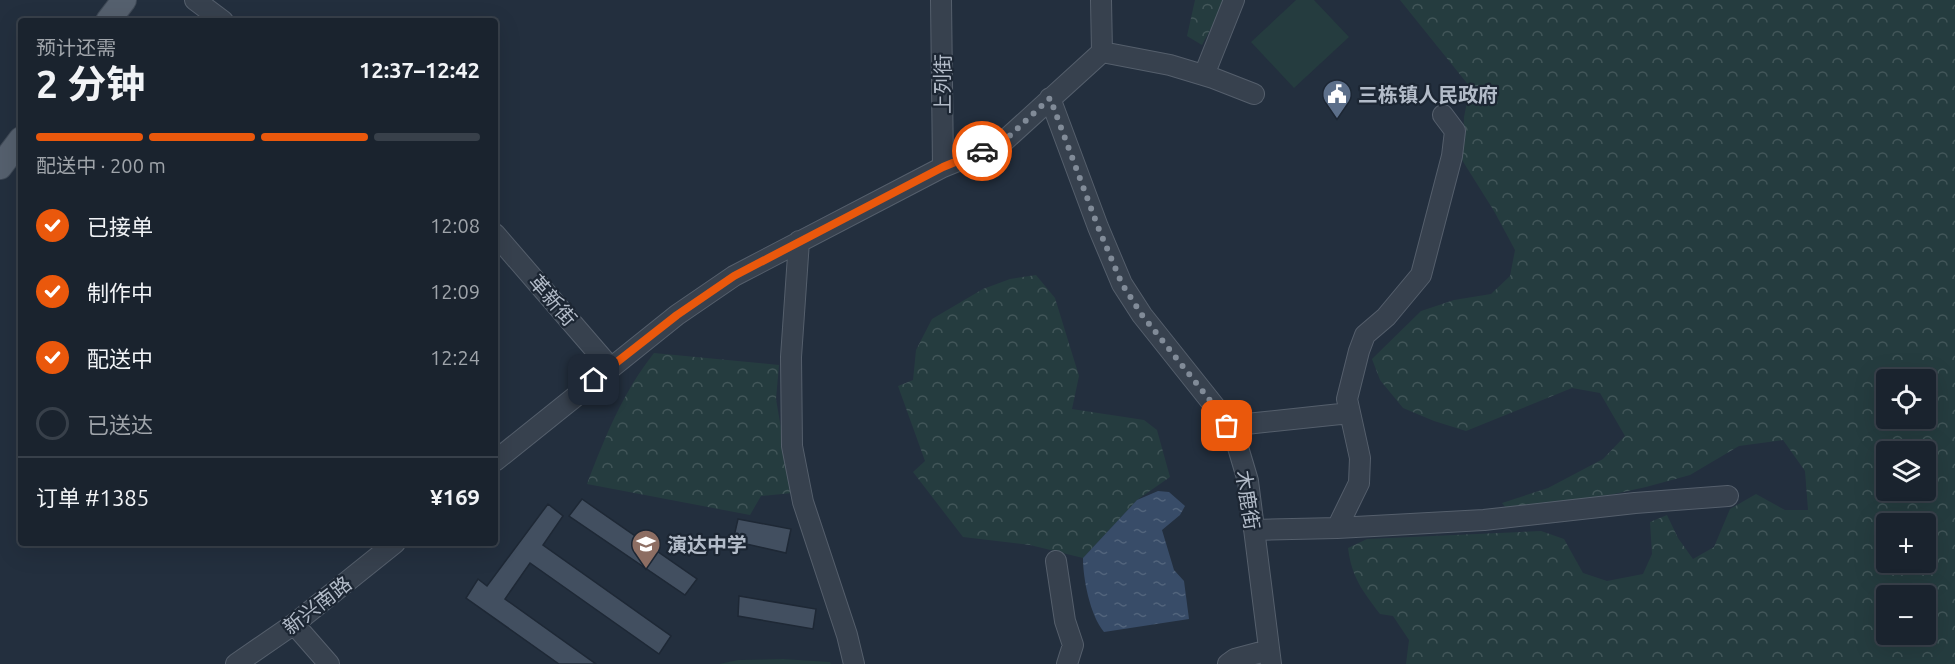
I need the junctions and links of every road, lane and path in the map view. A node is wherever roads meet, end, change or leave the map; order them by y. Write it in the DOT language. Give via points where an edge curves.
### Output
graph roads {
  1 [pos="124,0"];
  2 [pos="195,0"];
  3 [pos="941,0"];
  4 [pos="1101,0"];
  5 [pos="1234,0"];
  6 [pos="110,18"];
  7 [pos="219,18"];
  8 [pos="1102,52"];
  9 [pos="1204,75"];
  10 [pos="1254,94"];
  11 [pos="1050,98"];
  12 [pos="1443,115"];
  13 [pos="18,143"];
  14 [pos="0,167"];
  15 [pos="943,167"];
  16 [pos="498,237"];
  17 [pos="799,241"];
  18 [pos="610,367"];
  19 [pos="1350,413"];
  20 [pos="1227,426"];
  21 [pos="498,459"];
  22 [pos="1728,495"];
  23 [pos="1337,528"];
  24 [pos="1254,530"];
  25 [pos="391,546"];
  26 [pos="1056,561"];
  27 [pos="294,624"];
  28 [pos="1270,657"];
  29 [pos="236,664"];
  30 [pos="329,664"];
  31 [pos="854,664"];
  32 [pos="1067,664"];
  33 [pos="1228,664"];
  1 -- 6 [label="main road"];
  2 -- 7 [label="street"];
  3 -- 15 [label="street, 上列街"];
  4 -- 8 [label="street"];
  5 -- 9 [label="street"];
  8 -- 9 [label="street"];
  8 -- 11 [label="street"];
  9 -- 10 [label="street"];
  11 -- 15 [label="street" via="1002,143"];
  11 -- 20 [label="street, 木鹿街" via="1122,284"];
  12 -- 19 [label="street" via="1455,131 1452,156 1421,275 1386,317 1365,335 1347,399"];
  13 -- 14 [label="main road"];
  15 -- 17 [label="street"];
  16 -- 18 [label="street, 革新街"];
  17 -- 18 [label="street" via="734,276"];
  17 -- 31 [label="street" via="791,357 792,446 803,502"];
  18 -- 21 [label="street"];
  19 -- 20 [label="street"];
  19 -- 23 [label="street" via="1360,458 1359,483"];
  20 -- 24 [label="street, 木鹿街" via="1248,481"];
  22 -- 23 [label="street" via="1484,520"];
  23 -- 24 [label="street"];
  24 -- 28 [label="street, 木鹿街"];
  25 -- 27 [label="street, 新兴南路"];
  26 -- 32 [label="street" via="1065,621 1073,645"];
  27 -- 29 [label="street, 新兴南路"];
  27 -- 30 [label="street"];
  28 -- 33 [label="street" via="1235,659"];
}
